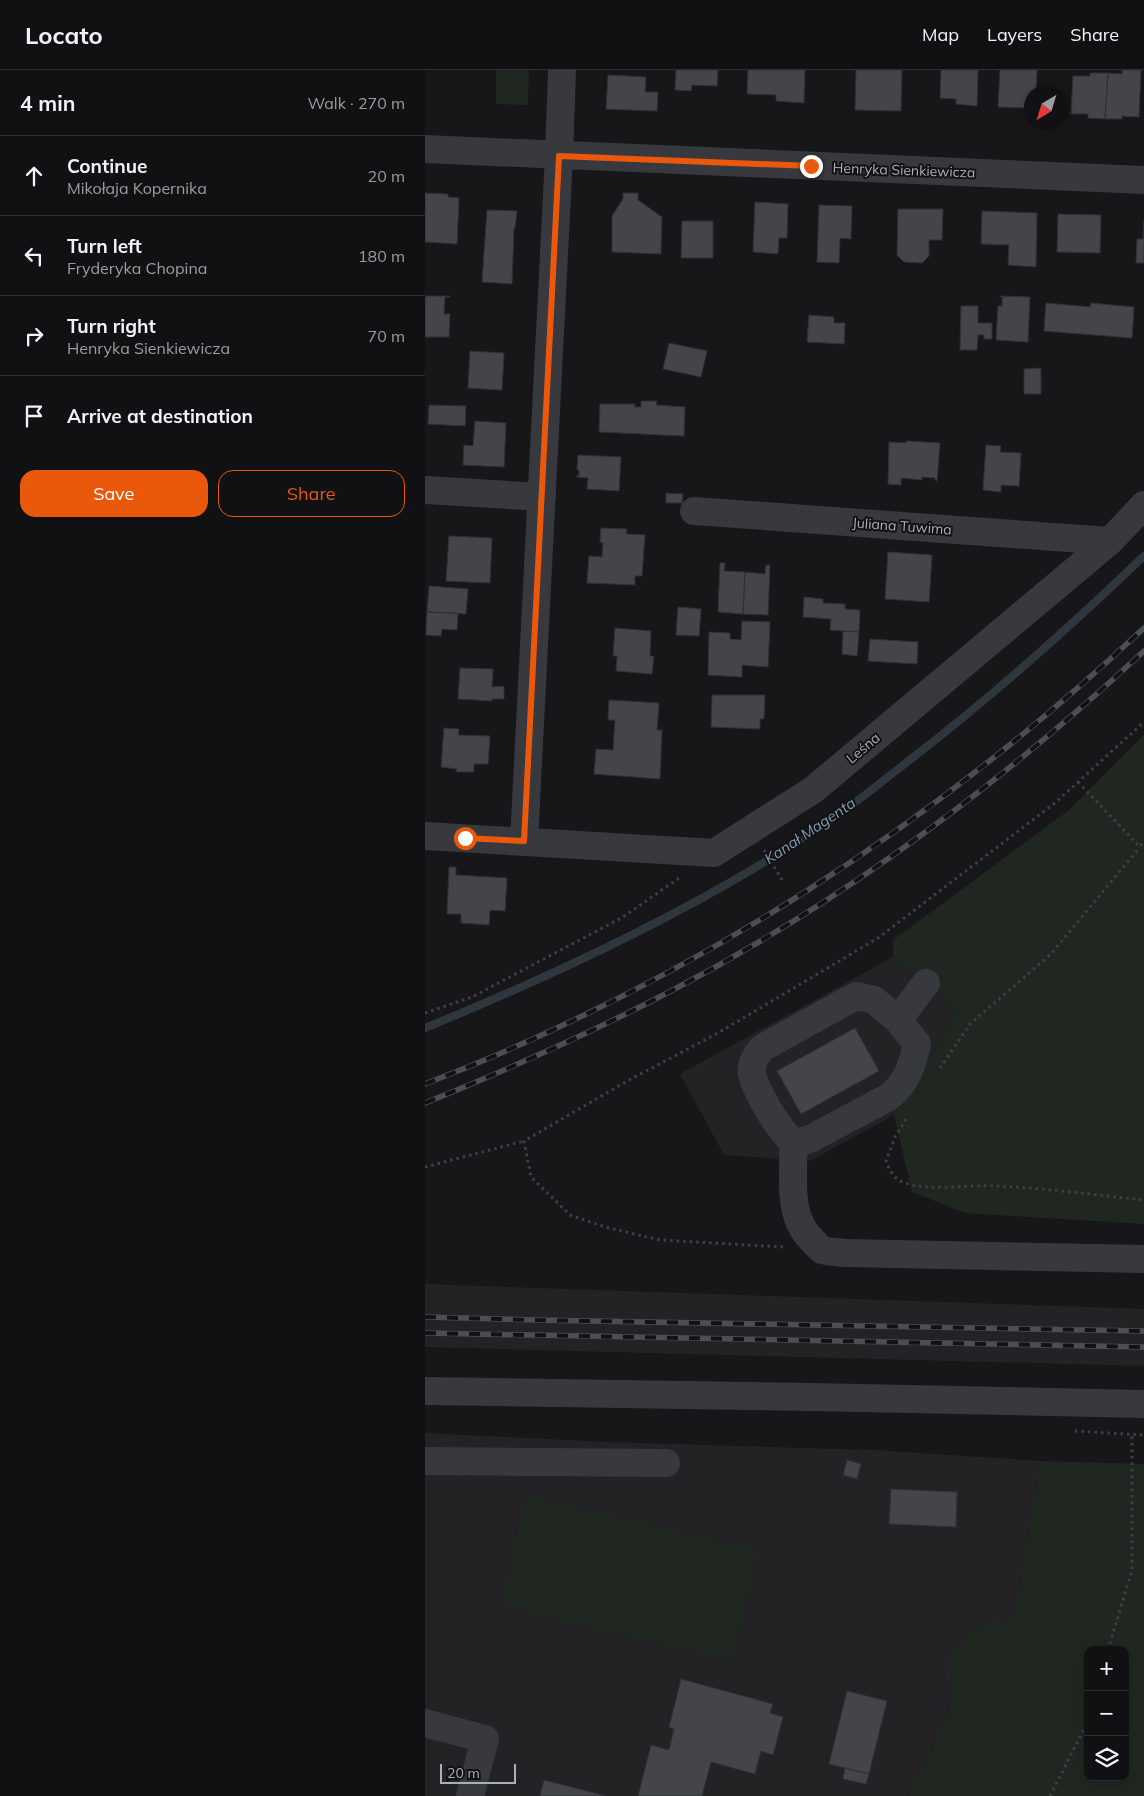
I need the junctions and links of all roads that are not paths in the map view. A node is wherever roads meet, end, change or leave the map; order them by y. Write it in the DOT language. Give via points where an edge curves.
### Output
graph roads {
  1 [pos="562,70"];
  2 [pos="425,149"];
  3 [pos="559,156"];
  4 [pos="1144,180"];
  5 [pos="425,490"];
  6 [pos="542,497"];
  7 [pos="1144,505"];
  8 [pos="694,511"];
  9 [pos="1110,541"];
  10 [pos="425,836"];
  11 [pos="524,841"];
  12 [pos="926,983"];
  13 [pos="898,1020"];
  14 [pos="793,1141"];
  15 [pos="1144,1259"];
  16 [pos="425,1391"];
  17 [pos="1144,1404"];
  18 [pos="425,1461"];
  19 [pos="665,1463"];
  20 [pos="425,1723"];
  21 [pos="470,1796"];
  1 -- 3 [label="street"];
  2 -- 3 [label="street, Henryka Sienkiewicza"];
  3 -- 4 [label="street, Henryka Sienkiewicza"];
  3 -- 6 [label="street"];
  5 -- 6 [label="street"];
  6 -- 11 [label="street"];
  7 -- 9 [label="street, Leśna"];
  8 -- 9 [label="street, Juliana Tuwima"];
  9 -- 11 [label="street, Leśna" via="813,790 714,853"];
  10 -- 11 [label="street"];
  12 -- 13 [label="street"];
  13 -- 14 [label="street" via="917,1044 913,1065 898,1090 810,1139"];
  13 -- 14 [label="street" via="874,1000 856,996 762,1048 755,1057 752,1072 759,1092 785,1135"];
  14 -- 15 [label="street" via="792,1195 797,1217 808,1236 822,1250 889,1255"];
  16 -- 17 [label="street"];
  18 -- 19 [label="street"];
  20 -- 21 [label="street" via="485,1739"];
}
